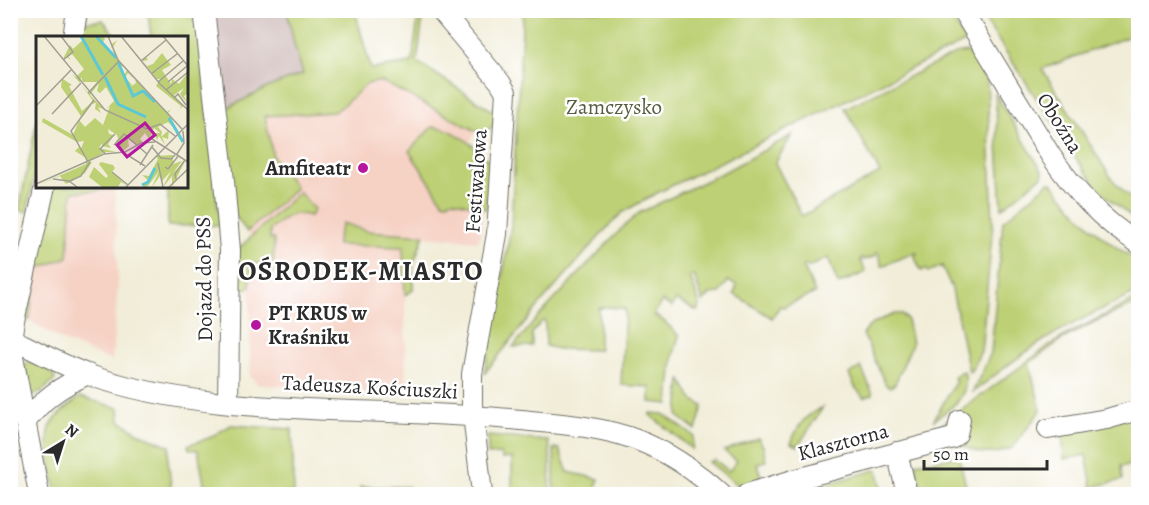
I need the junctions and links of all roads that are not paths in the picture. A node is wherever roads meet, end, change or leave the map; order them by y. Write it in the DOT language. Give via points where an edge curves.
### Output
graph roads {
  1 [pos="77,10"];
  2 [pos="204,10"];
  3 [pos="440,10"];
  4 [pos="962,10"];
  5 [pos="73,36"];
  6 [pos="45,188"];
  7 [pos="1138,243"];
  8 [pos="11,339"];
  9 [pos="88,374"];
  10 [pos="228,404"];
  11 [pos="1138,410"];
  12 [pos="473,416"];
  13 [pos="25,423"];
  14 [pos="956,429"];
  15 [pos="1048,429"];
  16 [pos="897,452"];
  17 [pos="39,495"];
  18 [pos="482,495"];
  19 [pos="721,495"];
  20 [pos="747,495"];
  21 [pos="907,495"];
  1 -- 5 [label="street"];
  2 -- 10 [label="street, Dojazd do PSS" via="230,250"];
  3 -- 12 [label="street, Festiwalowa" via="506,92 497,234 472,374"];
  4 -- 7 [label="street, Oboźna" via="1067,179 1100,214"];
  6 -- 8 [label="street"];
  8 -- 9 [label="street, Tadeusza Kościuszki"];
  8 -- 13 [label="street"];
  9 -- 10 [label="street, Tadeusza Kościuszki" via="166,395"];
  9 -- 13 [label="street" via="44,400"];
  10 -- 12 [label="street, Tadeusza Kościuszki"];
  11 -- 15 [label="street"];
  12 -- 18 [label="street, Festiwalowa"];
  12 -- 19 [label="street, Tadeusza Kościuszki" via="565,424 635,439 675,459"];
  13 -- 17 [label="street"];
  14 -- 16 [label="street, Klasztorna"];
  16 -- 20 [label="street, Klasztorna"];
  16 -- 21 [label="street"];
}
